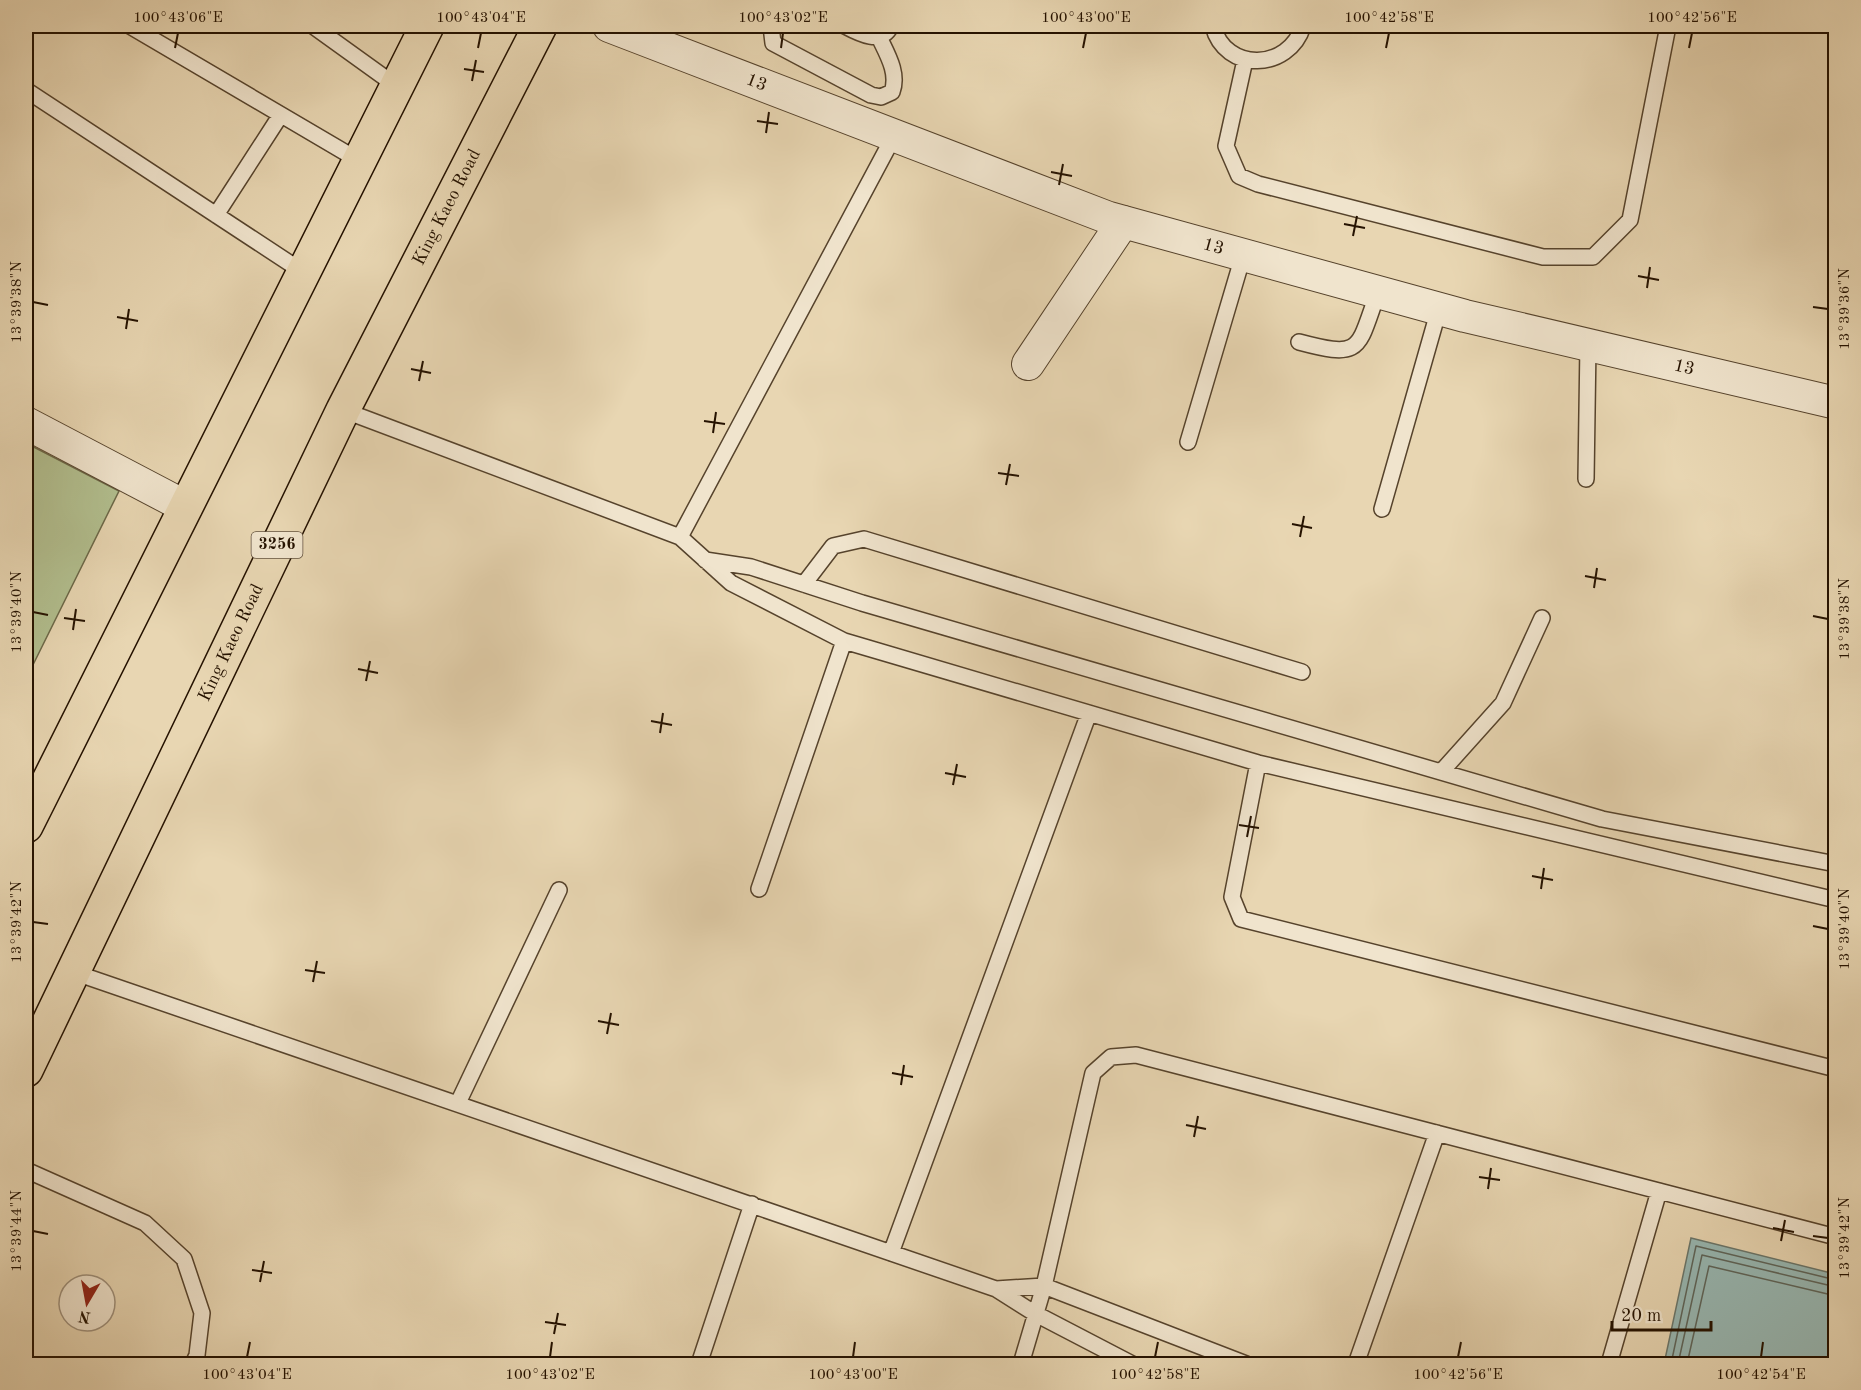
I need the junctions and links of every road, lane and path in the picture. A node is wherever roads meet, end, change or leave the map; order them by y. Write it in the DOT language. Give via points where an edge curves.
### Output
graph roads {
  1 [pos="130,26"];
  2 [pos="313,26"];
  3 [pos="427,26"];
  4 [pos="540,26"];
  5 [pos="609,26"];
  6 [pos="771,26"];
  7 [pos="845,26"];
  8 [pos="891,26"];
  9 [pos="1213,26"];
  10 [pos="1303,26"];
  11 [pos="1668,26"];
  12 [pos="879,37"];
  13 [pos="1245,60"];
  14 [pos="395,85"];
  15 [pos="26,90"];
  16 [pos="280,116"];
  17 [pos="895,134"];
  18 [pos="358,160"];
  19 [pos="216,215"];
  20 [pos="1123,222"];
  21 [pos="1243,256"];
  22 [pos="303,272"];
  23 [pos="1378,292"];
  24 [pos="1439,309"];
  25 [pos="1299,342"];
  26 [pos="1588,344"];
  27 [pos="1028,364"];
  28 [pos="1836,403"];
  29 [pos="342,410"];
  30 [pos="26,423"];
  31 [pos="1188,442"];
  32 [pos="1586,479"];
  33 [pos="186,507"];
  34 [pos="1382,509"];
  35 [pos="680,537"];
  36 [pos="705,560"];
  37 [pos="804,584"];
  38 [pos="1542,618"];
  39 [pos="844,641"];
  40 [pos="1302,672"];
  41 [pos="1089,713"];
  42 [pos="1258,763"];
  43 [pos="1442,771"];
  44 [pos="26,826"];
  45 [pos="1836,864"];
  46 [pos="759,889"];
  47 [pos="559,890"];
  48 [pos="1836,900"];
  49 [pos="74,972"];
  50 [pos="1836,1069"];
  51 [pos="26,1070"];
  52 [pos="458,1103"];
  53 [pos="1437,1133"];
  54 [pos="26,1170"];
  55 [pos="1659,1191"];
  56 [pos="752,1204"];
  57 [pos="1836,1237"];
  58 [pos="891,1253"];
  59 [pos="1044,1286"];
  60 [pos="996,1289"];
  61 [pos="1034,1313"];
  62 [pos="193,1365"];
  63 [pos="699,1365"];
  64 [pos="1021,1365"];
  65 [pos="1132,1365"];
  66 [pos="1246,1365"];
  67 [pos="1356,1365"];
  68 [pos="1609,1365"];
  1 -- 16 [label="lane"];
  2 -- 14 [label="lane"];
  3 -- 14 [label="main road"];
  4 -- 29 [label="main road, King Kaeo Road / 3256"];
  5 -- 17 [label="street, 13"];
  6 -- 12 [label="lane" via="773,43 881,97 892,92 895,84 894,70"];
  7 -- 12 [label="lane" via="862,35"];
  8 -- 12 [label="lane"];
  9 -- 13 [label="lane" via="1224,47"];
  10 -- 13 [label="lane" via="1291,48 1280,56 1266,61"];
  11 -- 13 [label="lane" via="1630,220 1593,257 1543,257 1239,176 1226,146"];
  14 -- 18 [label="main road"];
  15 -- 19 [label="lane"];
  16 -- 18 [label="lane"];
  16 -- 19 [label="lane"];
  17 -- 20 [label="street, 13"];
  17 -- 35 [label="lane"];
  18 -- 22 [label="main road"];
  19 -- 22 [label="lane"];
  20 -- 21 [label="street, 13"];
  20 -- 27 [label="street"];
  21 -- 23 [label="street, 13"];
  21 -- 31 [label="lane"];
  22 -- 33 [label="main road"];
  23 -- 24 [label="street, 13"];
  23 -- 25 [label="lane" via="1354,347 1330,350"];
  24 -- 26 [label="street, 13"];
  24 -- 34 [label="lane"];
  26 -- 28 [label="street, 13"];
  26 -- 32 [label="lane"];
  29 -- 35 [label="lane"];
  29 -- 49 [label="main road, King Kaeo Road / 3256"];
  30 -- 33 [label="street"];
  33 -- 44 [label="main road"];
  35 -- 36 [label="lane"];
  36 -- 37 [label="lane" via="751,567"];
  36 -- 39 [label="lane" via="731,583"];
  37 -- 40 [label="lane" via="833,546 864,539"];
  37 -- 43 [label="lane"];
  38 -- 43 [label="lane" via="1503,704"];
  39 -- 41 [label="lane"];
  39 -- 46 [label="lane"];
  41 -- 42 [label="lane"];
  41 -- 58 [label="lane"];
  42 -- 48 [label="lane"];
  42 -- 50 [label="lane" via="1232,897 1241,919"];
  43 -- 45 [label="lane" via="1602,819"];
  47 -- 52 [label="lane"];
  49 -- 51 [label="main road, King Kaeo Road / 3256"];
  49 -- 52 [label="lane"];
  52 -- 56 [label="lane"];
  53 -- 55 [label="lane"];
  53 -- 59 [label="lane" via="1136,1055 1111,1057 1093,1073"];
  53 -- 67 [label="lane"];
  54 -- 62 [label="lane" via="145,1222 184,1259 202,1313"];
  55 -- 57 [label="lane"];
  55 -- 68 [label="lane"];
  56 -- 58 [label="lane"];
  56 -- 63 [label="lane"];
  58 -- 60 [label="lane"];
  59 -- 60 [label="lane"];
  59 -- 61 [label="lane"];
  59 -- 66 [label="lane"];
  60 -- 61 [label="lane"];
  61 -- 64 [label="lane"];
  61 -- 65 [label="lane"];
}
